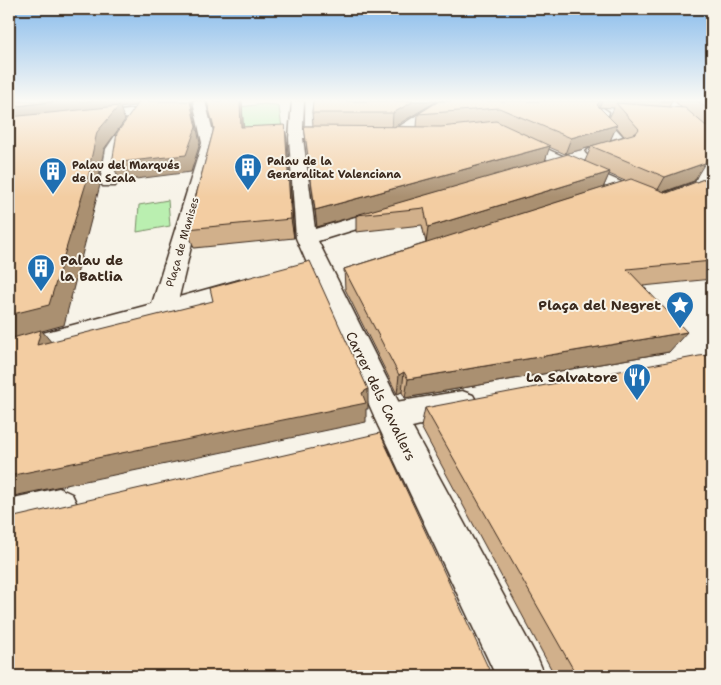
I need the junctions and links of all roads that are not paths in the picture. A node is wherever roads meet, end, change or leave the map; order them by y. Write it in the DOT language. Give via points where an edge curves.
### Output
graph roads {
  1 [pos="124,133"];
  2 [pos="207,133"];
  3 [pos="398,133"];
  4 [pos="504,133"];
  5 [pos="612,133"];
  6 [pos="697,133"];
  7 [pos="296,134"];
  8 [pos="356,135"];
  9 [pos="376,135"];
  10 [pos="395,135"];
  11 [pos="422,135"];
  12 [pos="712,146"];
  13 [pos="712,160"];
  14 [pos="565,161"];
  15 [pos="538,169"];
  16 [pos="109,182"];
  17 [pos="624,189"];
  18 [pos="596,198"];
  19 [pos="408,208"];
  20 [pos="306,238"];
  21 [pos="273,278"];
  22 [pos="163,310"];
  23 [pos="9,352"];
  24 [pos="487,399"];
  25 [pos="385,429"];
  26 [pos="92,500"];
  27 [pos="12,530"];
  28 [pos="521,676"];
  1 -- 16 [label="street" via="114,149"];
  2 -- 22 [label="street, Plaça de Manises" via="209,143"];
  3 -- 10 [label="street"];
  4 -- 14 [label="street"];
  5 -- 14 [label="street" via="623,144"];
  6 -- 12 [label="street"];
  7 -- 8 [label="street"];
  7 -- 20 [label="street, Carrer dels Cavallers"];
  9 -- 10 [label="street"];
  10 -- 11 [label="street"];
  13 -- 17 [label="street" via="702,185 655,204"];
  14 -- 15 [label="street"];
  14 -- 17 [label="street"];
  17 -- 18 [label="street"];
  19 -- 20 [label="street"];
  20 -- 25 [label="street, Carrer dels Cavallers"];
  21 -- 22 [label="street, Plaça de Manises"];
  22 -- 23 [label="street, Plaça de Manises"];
  24 -- 25 [label="street"];
  25 -- 28 [label="street, Carrer dels Cavallers"];
  26 -- 27 [label="street"];
}
